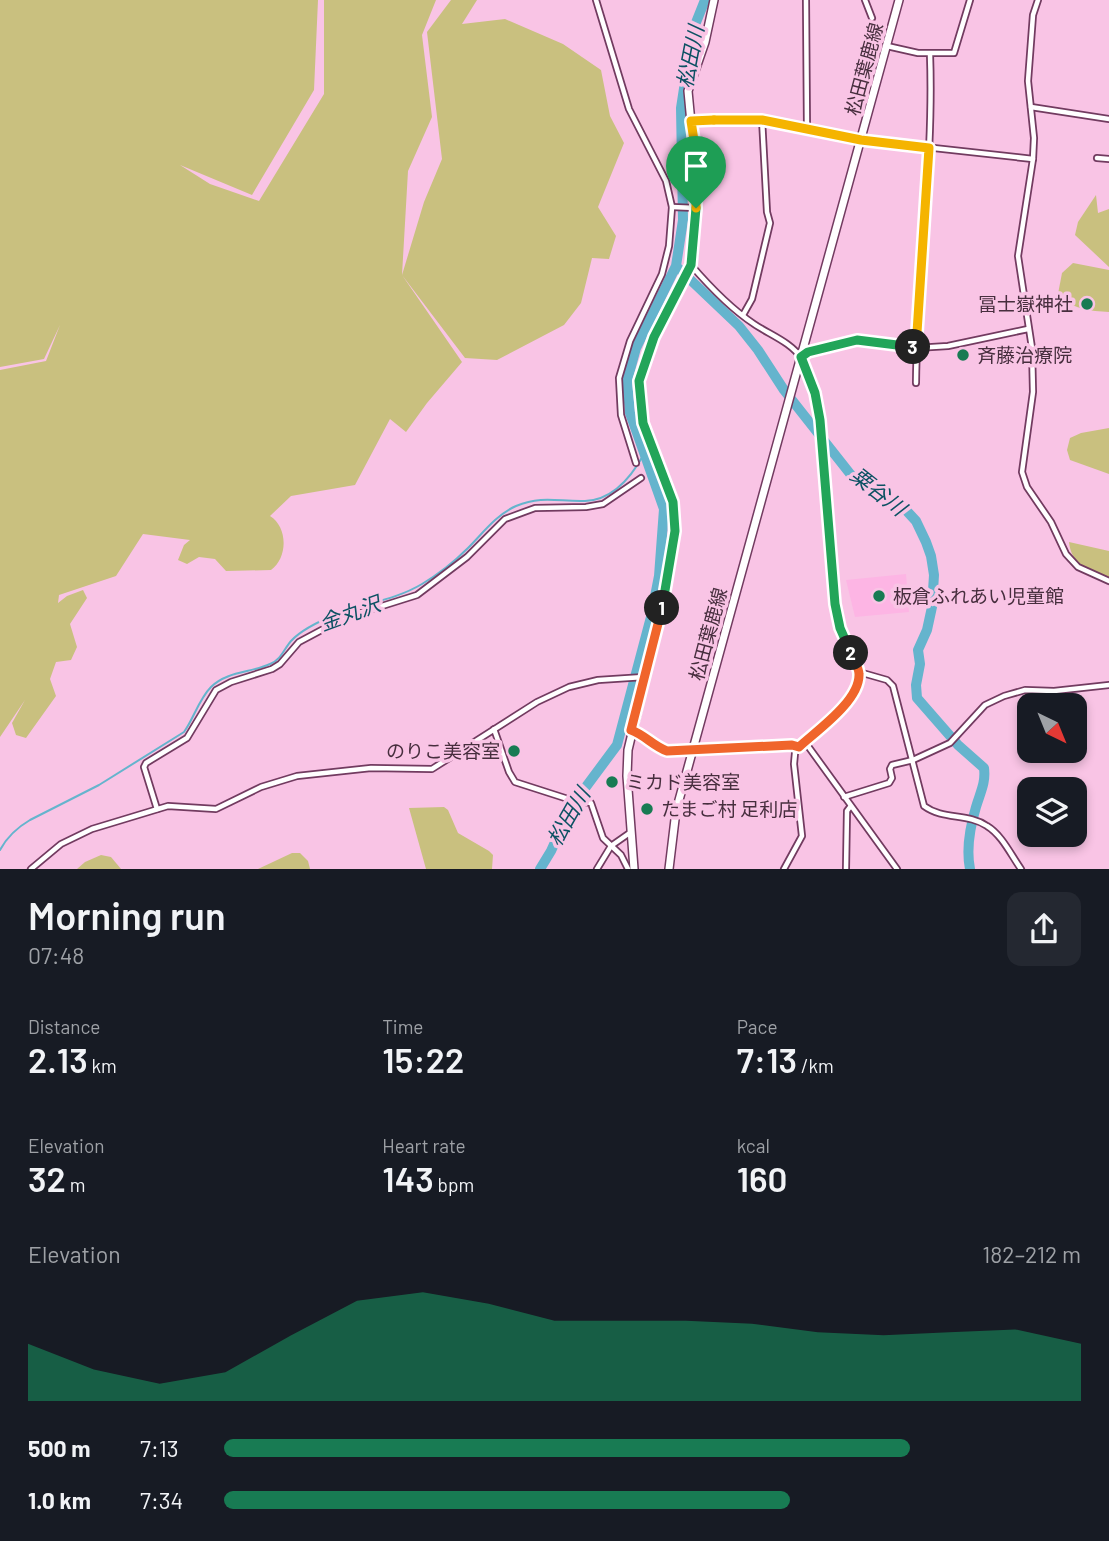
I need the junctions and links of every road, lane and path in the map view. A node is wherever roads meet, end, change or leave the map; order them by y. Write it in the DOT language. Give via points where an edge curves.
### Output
graph roads {
  1 [pos="596,0"];
  2 [pos="714,0"];
  3 [pos="806,0"];
  4 [pos="865,0"];
  5 [pos="899,0"];
  6 [pos="970,0"];
  7 [pos="1038,0"];
  8 [pos="872,18"];
  9 [pos="886,46"];
  10 [pos="930,54"];
  11 [pos="1031,107"];
  12 [pos="1109,119"];
  13 [pos="762,120"];
  14 [pos="691,121"];
  15 [pos="807,128"];
  16 [pos="861,140"];
  17 [pos="929,148"];
  18 [pos="1097,158"];
  19 [pos="1033,159"];
  20 [pos="1109,159"];
  21 [pos="674,207"];
  22 [pos="694,207"];
  23 [pos="690,267"];
  24 [pos="743,315"];
  25 [pos="1028,328"];
  26 [pos="916,348"];
  27 [pos="801,357"];
  28 [pos="916,383"];
  29 [pos="636,463"];
  30 [pos="641,478"];
  31 [pos="1109,581"];
  32 [pos="859,672"];
  33 [pos="644,677"];
  34 [pos="1109,685"];
  35 [pos="494,729"];
  36 [pos="631,730"];
  37 [pos="805,742"];
  38 [pos="799,747"];
  39 [pos="692,750"];
  40 [pos="913,760"];
  41 [pos="844,797"];
  42 [pos="850,807"];
  43 [pos="157,809"];
  44 [pos="631,831"];
  45 [pos="611,846"];
  46 [pos="31,869"];
  47 [pos="597,869"];
  48 [pos="628,869"];
  49 [pos="634,869"];
  50 [pos="669,869"];
  51 [pos="784,869"];
  52 [pos="846,869"];
  53 [pos="897,869"];
  54 [pos="1021,869"];
  1 -- 21 [label="street" via="629,109 666,181"];
  2 -- 14 [label="main road" via="688,91"];
  3 -- 15 [label="street"];
  4 -- 8 [label="street"];
  5 -- 9 [label="main road, 松田葉鹿線"];
  6 -- 10 [label="street" via="954,52"];
  7 -- 11 [label="street" via="1028,81"];
  9 -- 10 [label="street"];
  9 -- 16 [label="main road, 松田葉鹿線"];
  10 -- 17 [label="street"];
  11 -- 12 [label="street"];
  11 -- 19 [label="street"];
  13 -- 14 [label="street"];
  13 -- 15 [label="street"];
  13 -- 24 [label="street" via="770,223 752,299"];
  14 -- 22 [label="main road"];
  15 -- 16 [label="street"];
  16 -- 17 [label="street"];
  16 -- 27 [label="main road, 松田葉鹿線"];
  17 -- 19 [label="street"];
  17 -- 26 [label="street"];
  18 -- 20 [label="street"];
  19 -- 25 [label="street" via="1018,256"];
  21 -- 22 [label="street"];
  21 -- 29 [label="street" via="662,274 630,341 619,378 621,415"];
  22 -- 23 [label="main road"];
  23 -- 24 [label="street"];
  23 -- 33 [label="main road" via="654,337 639,381 643,423 669,488 675,521 669,574"];
  24 -- 27 [label="street"];
  25 -- 26 [label="street" via="948,346"];
  25 -- 31 [label="street" via="1033,392 1024,480 1066,554 1078,567"];
  26 -- 27 [label="street" via="857,340"];
  26 -- 28 [label="street"];
  27 -- 32 [label="street" via="815,393 821,428 837,617"];
  27 -- 39 [label="main road, 松田葉鹿線"];
  30 -- 43 [label="street" via="603,504 535,508 514,514 416,595 344,618 299,642 272,669 216,690 187,738 144,767"];
  32 -- 37 [label="street" via="850,698"];
  32 -- 40 [label="street" via="893,686"];
  33 -- 35 [label="street" via="598,680 569,688"];
  33 -- 36 [label="main road"];
  34 -- 40 [label="street" via="1004,696 985,705 950,743"];
  35 -- 43 [label="street" via="432,769 370,768 297,776 216,809"];
  35 -- 45 [label="street" via="515,782 591,803 601,834"];
  36 -- 39 [label="street" via="667,751"];
  36 -- 44 [label="main road" via="626,776"];
  37 -- 38 [label="street"];
  37 -- 41 [label="street"];
  38 -- 39 [label="street"];
  38 -- 51 [label="street" via="794,764 802,836"];
  39 -- 50 [label="main road, 松田葉鹿線" via="676,811"];
  40 -- 41 [label="street" via="890,766 889,783"];
  40 -- 54 [label="street" via="924,806 942,815 984,823"];
  41 -- 42 [label="street"];
  42 -- 52 [label="street"];
  42 -- 53 [label="street"];
  43 -- 46 [label="street" via="84,832"];
  44 -- 45 [label="street"];
  44 -- 49 [label="main road"];
  45 -- 47 [label="street"];
  45 -- 48 [label="street"];
}
